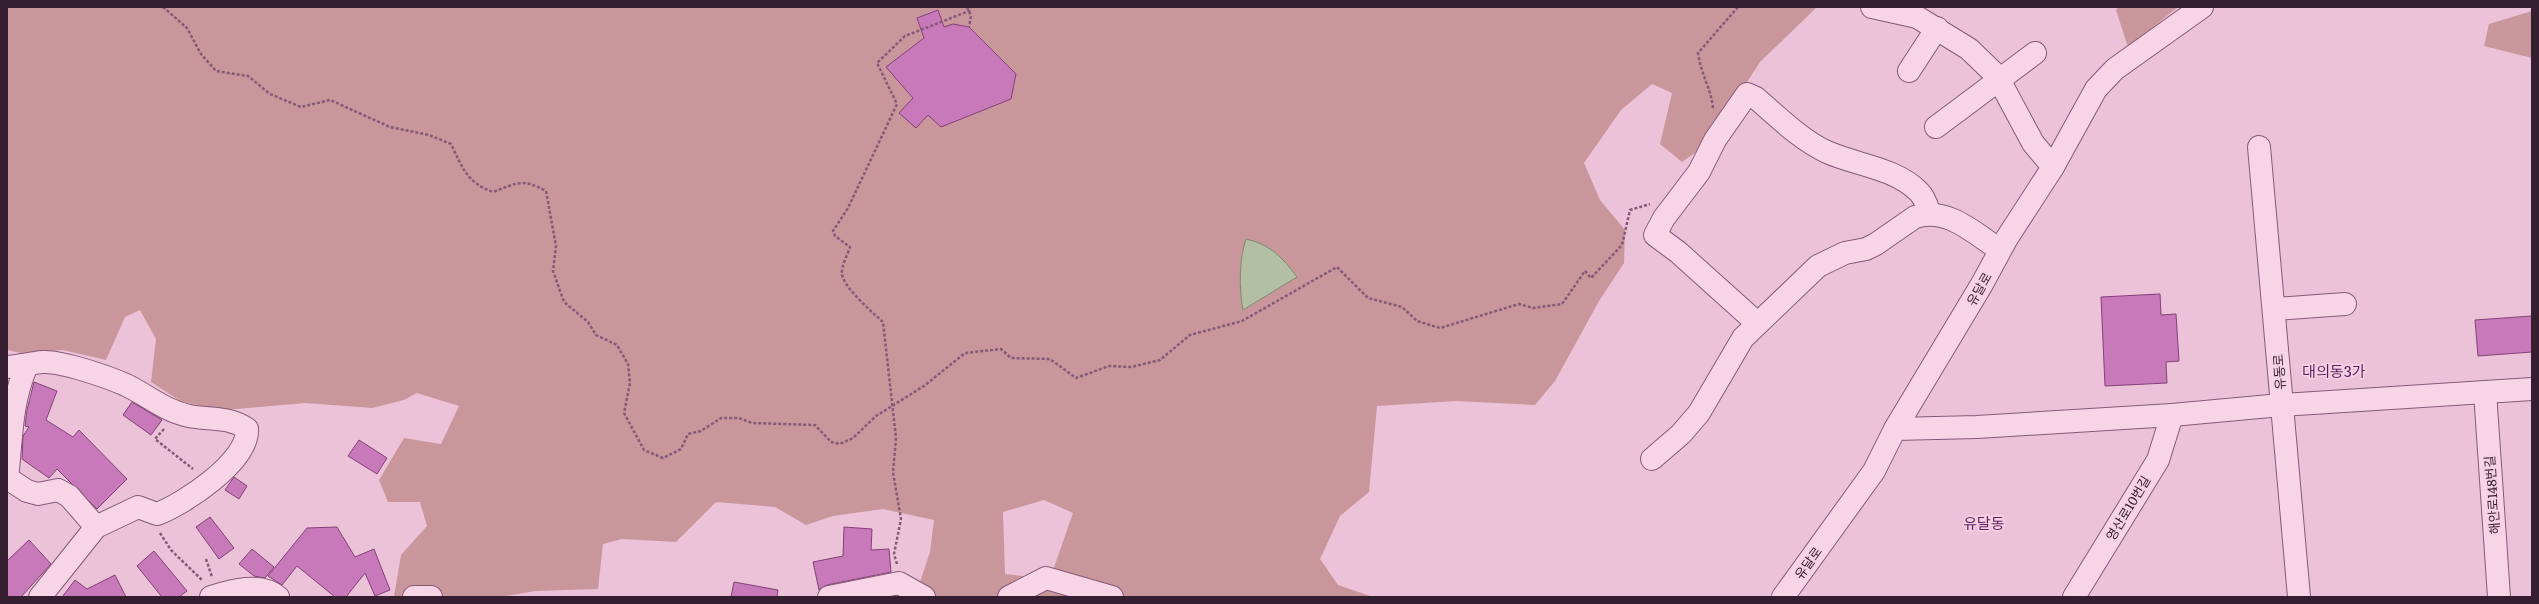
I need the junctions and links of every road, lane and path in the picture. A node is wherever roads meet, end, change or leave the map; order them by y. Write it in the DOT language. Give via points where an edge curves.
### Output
graph roads {
  1 [pos="163,7"];
  2 [pos="967,7"];
  3 [pos="971,7"];
  4 [pos="1738,7"];
  5 [pos="1872,7"];
  6 [pos="2202,7"];
  7 [pos="969,11"];
  8 [pos="969,27"];
  9 [pos="1937,28"];
  10 [pos="2035,53"];
  11 [pos="1909,71"];
  12 [pos="1999,80"];
  13 [pos="1936,128"];
  14 [pos="1715,140"];
  15 [pos="2259,147"];
  16 [pos="2053,167"];
  17 [pos="1930,214"];
  18 [pos="1664,218"];
  19 [pos="2000,250"];
  20 [pos="2345,304"];
  21 [pos="2274,309"];
  22 [pos="1757,323"];
  23 [pos="17,366"];
  24 [pos="2532,389"];
  25 [pos="2485,392"];
  26 [pos="2281,405"];
  27 [pos="892,408"];
  28 [pos="180,413"];
  29 [pos="2172,415"];
  30 [pos="1895,429"];
  31 [pos="1652,459"];
  32 [pos="210,482"];
  33 [pos="157,514"];
  34 [pos="96,527"];
  35 [pos="206,558"];
  36 [pos="889,589"];
  37 [pos="214,594"];
  38 [pos="40,597"];
  39 [pos="278,597"];
  40 [pos="414,597"];
  41 [pos="431,597"];
  42 [pos="829,597"];
  43 [pos="924,597"];
  44 [pos="1009,597"];
  45 [pos="1112,597"];
  46 [pos="1783,597"];
  47 [pos="2074,597"];
  48 [pos="2299,597"];
  49 [pos="2499,597"];
  1 -- 27 [label="path" via="187,28 200,54 216,71 248,76 270,94 302,107 330,100 390,127 429,135 451,144 467,175 478,187 493,192 520,182 532,184 546,191 556,246 554,271 564,302 588,322 596,336 617,345 628,364 630,383 624,413 644,450 654,456 663,458 674,454 681,449 688,434 701,432 721,418 739,418 752,423 814,425 831,442 840,444 853,438 876,416"];
  2 -- 7 [label="path"];
  3 -- 7 [label="path"];
  4 -- 14 [label="path" via="1698,53 1700,70 1712,97"];
  5 -- 9 [label="street" via="1917,17"];
  6 -- 16 [label="street, 유달로" via="2115,69 2101,84 2084,108"];
  7 -- 8 [label="path"];
  7 -- 27 [label="path" via="905,36 877,63 897,104 848,208 833,231 835,236 850,247 841,273 844,280 867,308 883,322"];
  9 -- 11 [label="street"];
  9 -- 12 [label="street" via="1969,49"];
  10 -- 12 [label="street"];
  12 -- 13 [label="street"];
  12 -- 16 [label="street" via="2034,142"];
  14 -- 17 [label="street" via="1747,94 1756,98 1827,152 1891,174 1909,184 1925,200"];
  14 -- 18 [label="street" via="1699,172"];
  15 -- 21 [label="street, 유동로"];
  16 -- 19 [label="street, 유달로"];
  17 -- 19 [label="street" via="1955,220"];
  17 -- 22 [label="street" via="1916,217 1866,249 1845,253 1818,266"];
  18 -- 22 [label="street" via="1655,235 1678,252"];
  18 -- 27 [label="path" via="1654,203 1630,210 1622,245 1591,278 1586,271 1562,304 1533,308 1519,304 1440,328 1417,321 1402,307 1368,298 1337,267 1242,321 1190,335 1160,360 1131,367 1109,366 1076,378 1050,359 1011,358 1002,349 965,353"];
  19 -- 30 [label="street, 유달로"];
  20 -- 21 [label="street"];
  21 -- 26 [label="street, 유동로"];
  22 -- 31 [label="street" via="1738,345 1699,414"];
  23 -- 28 [label="street" via="44,362 92,372 126,385 165,408"];
  23 -- 34 [label="street" via="19,382 11,419 7,478 27,491 38,494 58,490 69,496"];
  24 -- 25 [label="street"];
  25 -- 26 [label="street"];
  25 -- 49 [label="street, 해안로148번길"];
  26 -- 29 [label="street"];
  26 -- 48 [label="street, 유동로"];
  27 -- 36 [label="path" via="896,438 893,472 901,519"];
  28 -- 32 [label="path" via="155,439"];
  28 -- 32 [label="street" via="238,423 247,429 248,437 234,460"];
  29 -- 30 [label="street" via="1977,427"];
  29 -- 47 [label="street, 영산로10번길" via="2158,460"];
  30 -- 46 [label="street, 유달로" via="1874,471"];
  32 -- 33 [label="street"];
  33 -- 34 [label="street" via="138,506"];
  33 -- 37 [label="path" via="160,532 171,550"];
  34 -- 38 [label="street"];
  35 -- 37 [label="path" via="212,574"];
  36 -- 42 [label="street"];
  36 -- 43 [label="street"];
  37 -- 39 [label="street" via="230,590 270,590"];
  40 -- 41 [label="street"];
  44 -- 45 [label="street" via="1046,578"];
}
